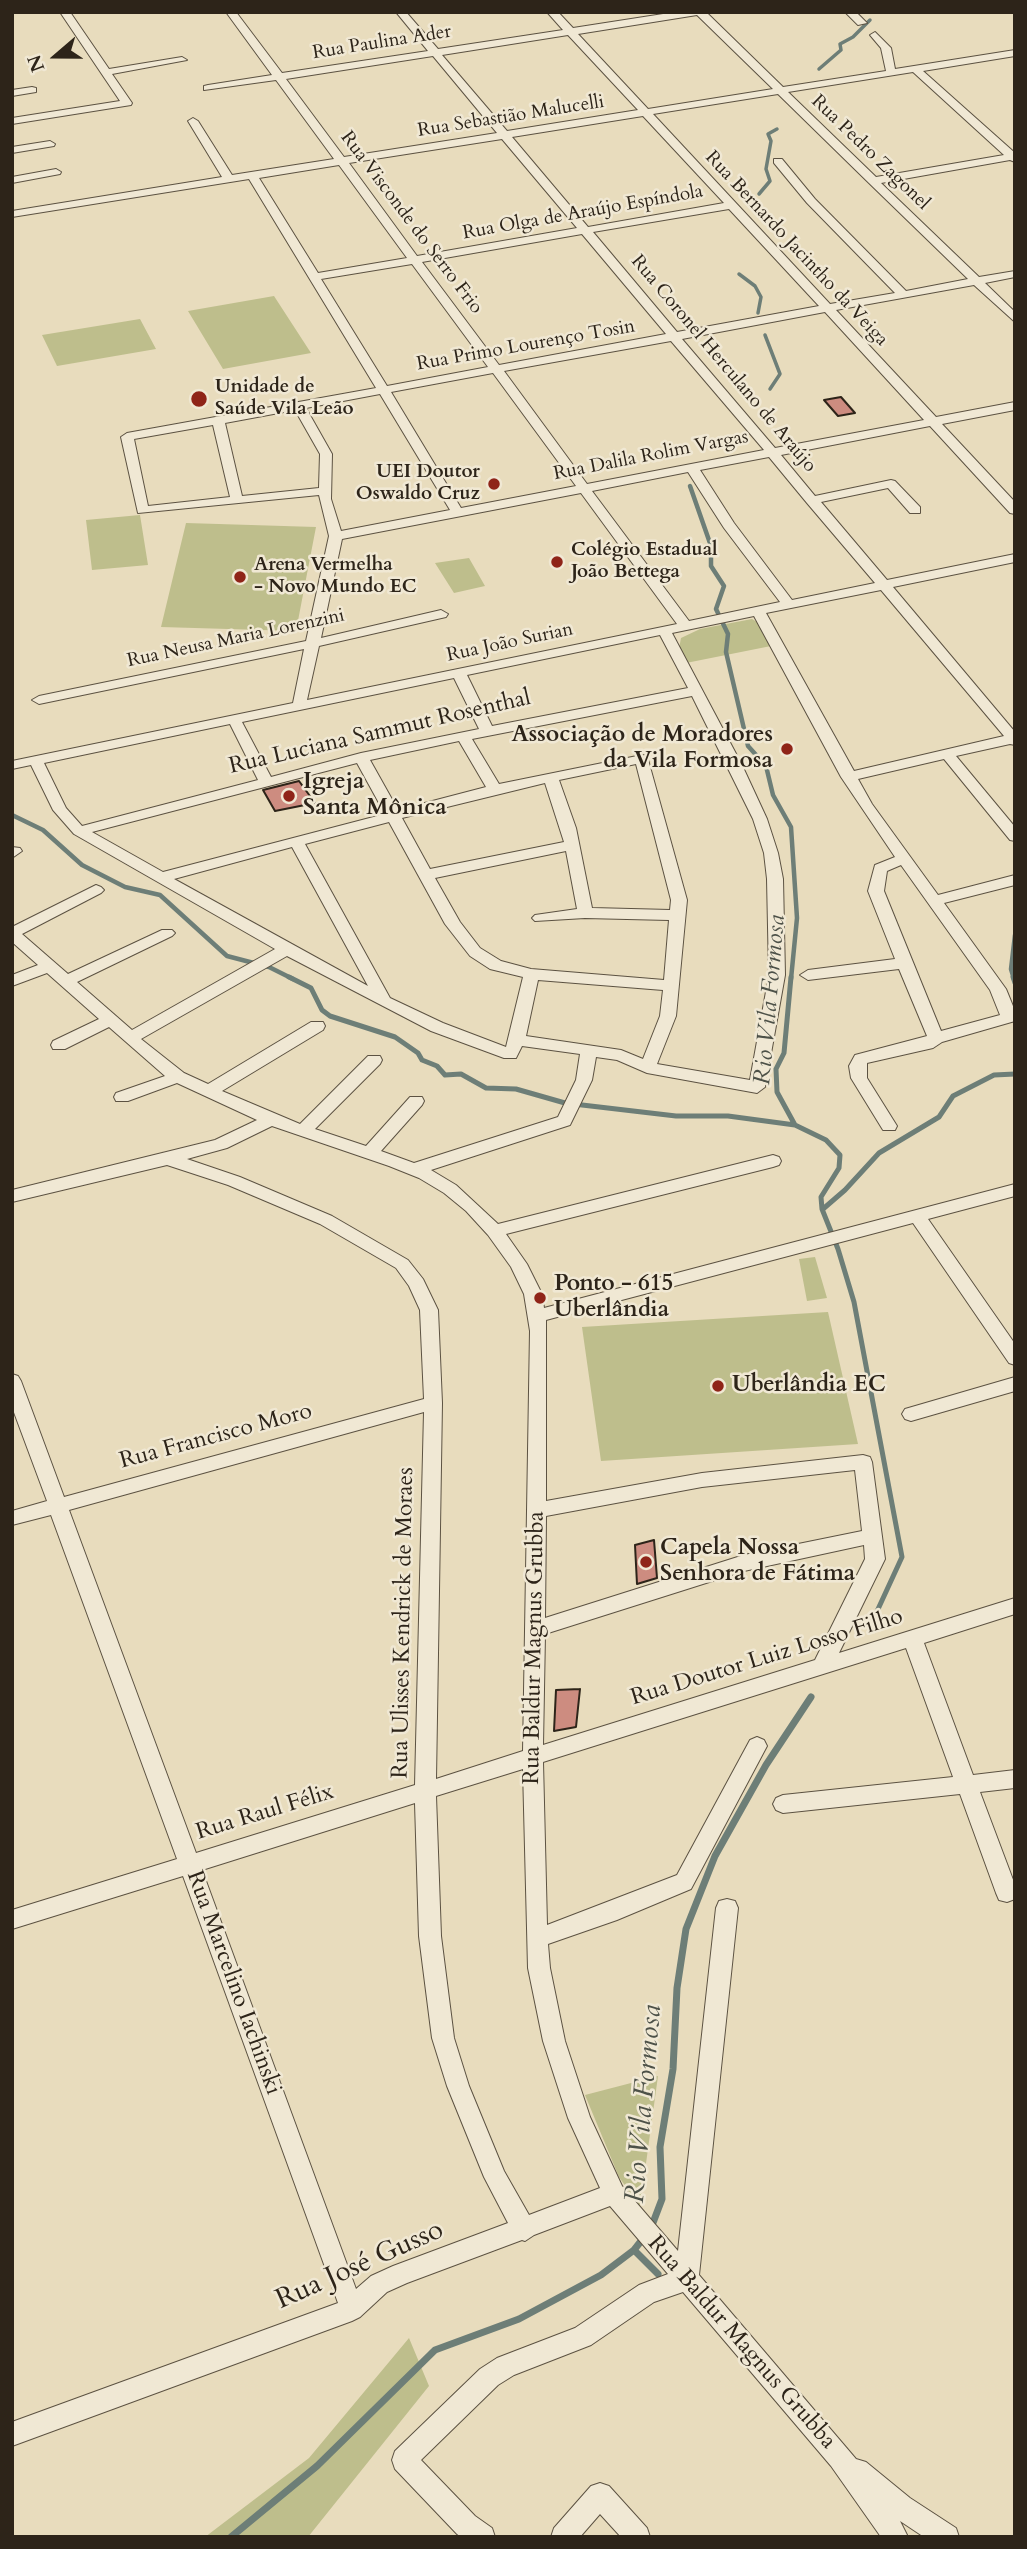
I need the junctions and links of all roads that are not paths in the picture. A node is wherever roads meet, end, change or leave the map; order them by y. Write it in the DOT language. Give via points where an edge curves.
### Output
graph roads {
  1 [pos="65,12"];
  2 [pos="231,12"];
  3 [pos="401,12"];
  4 [pos="551,12"];
  5 [pos="699,12"];
  6 [pos="850,12"];
  7 [pos="862,23"];
  8 [pos="570,32"];
  9 [pos="875,35"];
  10 [pos="435,53"];
  11 [pos="1015,53"];
  12 [pos="182,60"];
  13 [pos="915,69"];
  14 [pos="106,72"];
  15 [pos="892,73"];
  16 [pos="279,77"];
  17 [pos="208,88"];
  18 [pos="32,90"];
  19 [pos="781,91"];
  20 [pos="12,93"];
  21 [pos="646,113"];
  22 [pos="12,121"];
  23 [pos="193,121"];
  24 [pos="505,135"];
  25 [pos="50,144"];
  26 [pos="12,150"];
  27 [pos="1014,157"];
  28 [pos="778,161"];
  29 [pos="342,162"];
  30 [pos="56,172"];
  31 [pos="253,176"];
  32 [pos="12,180"];
  33 [pos="229,180"];
  34 [pos="873,181"];
  35 [pos="733,205"];
  36 [pos="12,214"];
  37 [pos="585,230"];
  38 [pos="414,259"];
  39 [pos="1015,274"];
  40 [pos="314,276"];
  41 [pos="976,281"];
  42 [pos="904,294"];
  43 [pos="825,309"];
  44 [pos="1015,319"];
  45 [pos="675,337"];
  46 [pos="496,369"];
  47 [pos="383,390"];
  48 [pos="299,406"];
  49 [pos="1015,406"];
  50 [pos="218,421"];
  51 [pos="932,422"];
  52 [pos="772,453"];
  53 [pos="692,468"];
  54 [pos="584,489"];
  55 [pos="325,491"];
  56 [pos="237,500"];
  57 [pos="812,500"];
  58 [pos="915,510"];
  59 [pos="1015,510"];
  60 [pos="458,513"];
  61 [pos="336,536"];
  62 [pos="1015,558"];
  63 [pos="884,585"];
  64 [pos="789,604"];
  65 [pos="758,611"];
  66 [pos="441,614"];
  67 [pos="686,626"];
  68 [pos="664,630"];
  69 [pos="312,644"];
  70 [pos="459,673"];
  71 [pos="695,691"];
  72 [pos="39,700"];
  73 [pos="299,706"];
  74 [pos="234,719"];
  75 [pos="487,730"];
  76 [pos="463,735"];
  77 [pos="1014,739"];
  78 [pos="947,754"];
  79 [pos="360,757"];
  80 [pos="35,761"];
  81 [pos="12,765"];
  82 [pos="550,777"];
  83 [pos="848,777"];
  84 [pos="265,780"];
  85 [pos="495,789"];
  86 [pos="393,814"];
  87 [pos="79,831"];
  88 [pos="1015,837"];
  89 [pos="295,840"];
  90 [pos="572,845"];
  91 [pos="904,859"];
  92 [pos="426,875"];
  93 [pos="162,877"];
  94 [pos="1015,880"];
  95 [pos="96,890"];
  96 [pos="934,901"];
  97 [pos="585,913"];
  98 [pos="679,915"];
  99 [pos="540,918"];
  100 [pos="12,933"];
  101 [pos="167,933"];
  102 [pos="288,949"];
  103 [pos="904,963"];
  104 [pos="49,966"];
  105 [pos="531,974"];
  106 [pos="808,975"];
  107 [pos="12,981"];
  108 [pos="66,981"];
  109 [pos="672,986"];
  110 [pos="384,1000"];
  111 [pos="1013,1017"];
  112 [pos="111,1020"];
  113 [pos="317,1026"];
  114 [pos="130,1038"];
  115 [pos="936,1038"];
  116 [pos="517,1040"];
  117 [pos="59,1045"];
  118 [pos="589,1050"];
  119 [pos="374,1060"];
  120 [pos="648,1068"];
  121 [pos="178,1077"];
  122 [pos="207,1092"];
  123 [pos="122,1097"];
  124 [pos="416,1101"];
  125 [pos="271,1120"];
  126 [pos="889,1126"];
  127 [pos="303,1131"];
  128 [pos="370,1153"];
  129 [pos="169,1159"];
  130 [pos="773,1161"];
  131 [pos="415,1169"];
  132 [pos="1015,1191"];
  133 [pos="12,1196"];
  134 [pos="918,1217"];
  135 [pos="494,1231"];
  136 [pos="538,1316"];
  137 [pos="1015,1358"];
  138 [pos="12,1381"];
  139 [pos="1015,1384"];
  140 [pos="433,1404"];
  141 [pos="911,1414"];
  142 [pos="58,1505"];
  143 [pos="537,1510"];
  144 [pos="12,1518"];
  145 [pos="873,1536"];
  146 [pos="1015,1605"];
  147 [pos="535,1629"];
  148 [pos="912,1638"];
  149 [pos="823,1665"];
  150 [pos="757,1746"];
  151 [pos="533,1757"];
  152 [pos="1015,1779"];
  153 [pos="966,1784"];
  154 [pos="425,1791"];
  155 [pos="783,1804"];
  156 [pos="190,1865"];
  157 [pos="1007,1893"];
  158 [pos="727,1908"];
  159 [pos="12,1920"];
  160 [pos="537,1938"];
  161 [pos="614,2194"];
  162 [pos="525,2230"];
  163 [pos="687,2279"];
  164 [pos="352,2309"];
  165 [pos="12,2434"];
  166 [pos="840,2457"];
  167 [pos="483,2537"];
  168 [pos="563,2537"];
  169 [pos="638,2537"];
  170 [pos="896,2537"];
  171 [pos="947,2537"];
  1 -- 14 [label="street"];
  2 -- 16 [label="street, Rua Visconde do Serro Frio"];
  3 -- 10 [label="street, Rua Coronel Herculano de Araújo"];
  4 -- 8 [label="street, Rua Bernardo Jacintho da Veiga"];
  5 -- 8 [label="street, Rua Paulina Ader"];
  5 -- 19 [label="street, Rua Pedro Zagonel"];
  6 -- 7 [label="street"];
  8 -- 10 [label="street, Rua Paulina Ader"];
  8 -- 21 [label="street, Rua Bernardo Jacintho da Veiga"];
  9 -- 15 [label="street" via="886,48"];
  10 -- 16 [label="street, Rua Paulina Ader"];
  10 -- 24 [label="street, Rua Coronel Herculano de Araújo"];
  11 -- 13 [label="street, Rua Sebastião Malucelli"];
  12 -- 14 [label="street"];
  13 -- 15 [label="street, Rua Sebastião Malucelli"];
  13 -- 27 [label="street"];
  14 -- 22 [label="street" via="127,103"];
  15 -- 19 [label="street, Rua Sebastião Malucelli"];
  16 -- 17 [label="street, Rua Paulina Ader"];
  16 -- 29 [label="street, Rua Visconde do Serro Frio"];
  18 -- 20 [label="street"];
  19 -- 21 [label="street, Rua Sebastião Malucelli"];
  19 -- 34 [label="street, Rua Pedro Zagonel"];
  21 -- 24 [label="street, Rua Sebastião Malucelli"];
  21 -- 35 [label="street, Rua Bernardo Jacintho da Veiga"];
  23 -- 33 [label="street"];
  24 -- 29 [label="street, Rua Sebastião Malucelli"];
  24 -- 37 [label="street, Rua Coronel Herculano de Araújo"];
  25 -- 26 [label="street"];
  27 -- 34 [label="street"];
  28 -- 42 [label="street" via="811,201"];
  29 -- 31 [label="street, Rua Sebastião Malucelli"];
  29 -- 38 [label="street, Rua Visconde do Serro Frio"];
  30 -- 32 [label="street"];
  31 -- 33 [label="street, Rua Sebastião Malucelli"];
  31 -- 40 [label="street"];
  33 -- 36 [label="street, Rua Sebastião Malucelli"];
  34 -- 41 [label="street, Rua Pedro Zagonel"];
  35 -- 37 [label="street, Rua Olga de Araújo Espíndola"];
  35 -- 43 [label="street, Rua Bernardo Jacintho da Veiga"];
  37 -- 38 [label="street, Rua Olga de Araújo Espíndola"];
  37 -- 45 [label="street, Rua Coronel Herculano de Araújo"];
  38 -- 40 [label="street, Rua Olga de Araújo Espíndola"];
  38 -- 46 [label="street, Rua Visconde do Serro Frio"];
  39 -- 41 [label="street, Rua Primo Lourenço Tosin"];
  40 -- 47 [label="street"];
  41 -- 42 [label="street, Rua Primo Lourenço Tosin"];
  41 -- 44 [label="street, Rua Pedro Zagonel"];
  42 -- 43 [label="street, Rua Primo Lourenço Tosin"];
  43 -- 45 [label="street, Rua Primo Lourenço Tosin"];
  43 -- 51 [label="street, Rua Bernardo Jacintho da Veiga"];
  45 -- 46 [label="street, Rua Primo Lourenço Tosin"];
  45 -- 52 [label="street, Rua Coronel Herculano de Araújo"];
  46 -- 47 [label="street, Rua Primo Lourenço Tosin"];
  46 -- 54 [label="street, Rua Visconde do Serro Frio"];
  47 -- 48 [label="street, Rua Primo Lourenço Tosin"];
  47 -- 60 [label="street"];
  48 -- 50 [label="street, Rua Primo Lourenço Tosin"];
  48 -- 55 [label="street" via="326,454"];
  49 -- 51 [label="street, Rua Dalila Rolim Vargas"];
  50 -- 56 [label="street"];
  50 -- 56 [label="street, Rua Primo Lourenço Tosin" via="127,438 143,510"];
  51 -- 52 [label="street, Rua Dalila Rolim Vargas"];
  51 -- 59 [label="street, Rua Bernardo Jacintho da Veiga"];
  52 -- 53 [label="street, Rua Dalila Rolim Vargas"];
  52 -- 57 [label="street, Rua Coronel Herculano de Araújo"];
  53 -- 54 [label="street, Rua Dalila Rolim Vargas"];
  53 -- 64 [label="street" via="739,540"];
  54 -- 60 [label="street, Rua Dalila Rolim Vargas"];
  54 -- 67 [label="street, Rua Visconde do Serro Frio"];
  55 -- 56 [label="street"];
  55 -- 61 [label="street"];
  57 -- 58 [label="street" via="891,484"];
  57 -- 63 [label="street, Rua Coronel Herculano de Araújo"];
  60 -- 61 [label="street, Rua Dalila Rolim Vargas"];
  61 -- 69 [label="street"];
  62 -- 63 [label="street, Rua João Surian"];
  63 -- 64 [label="street, Rua João Surian"];
  63 -- 77 [label="street, Rua Coronel Herculano de Araújo"];
  64 -- 65 [label="street, Rua João Surian"];
  65 -- 67 [label="street, Rua João Surian"];
  65 -- 83 [label="street"];
  66 -- 69 [label="street, Rua Neusa Maria Lorenzini"];
  67 -- 68 [label="street, Rua João Surian"];
  68 -- 70 [label="street, Rua João Surian"];
  68 -- 71 [label="street"];
  69 -- 72 [label="street, Rua Neusa Maria Lorenzini"];
  69 -- 73 [label="street"];
  70 -- 73 [label="street, Rua João Surian"];
  70 -- 75 [label="street"];
  71 -- 75 [label="street, Rua Luciana Sammut Rosenthal"];
  71 -- 120 [label="street" via="766,837 774,869 777,975 757,1087"];
  73 -- 74 [label="street, Rua João Surian"];
  74 -- 80 [label="street, Rua João Surian"];
  74 -- 84 [label="street"];
  75 -- 76 [label="street, Rua Luciana Sammut Rosenthal"];
  76 -- 79 [label="street, Rua Luciana Sammut Rosenthal"];
  76 -- 85 [label="street"];
  77 -- 78 [label="street"];
  78 -- 83 [label="street"];
  78 -- 88 [label="street"];
  79 -- 84 [label="street, Rua Luciana Sammut Rosenthal"];
  79 -- 86 [label="street"];
  80 -- 81 [label="street, Rua João Surian"];
  80 -- 87 [label="street" via="64,817"];
  82 -- 85 [label="street"];
  82 -- 90 [label="street"];
  82 -- 98 [label="street" via="642,759 677,888"];
  83 -- 91 [label="street"];
  84 -- 87 [label="street, Rua Luciana Sammut Rosenthal"];
  85 -- 86 [label="street"];
  86 -- 89 [label="street"];
  86 -- 92 [label="street"];
  87 -- 93 [label="street"];
  89 -- 93 [label="street"];
  89 -- 110 [label="street"];
  90 -- 92 [label="street"];
  90 -- 97 [label="street"];
  91 -- 96 [label="street"];
  91 -- 103 [label="street" via="880,868 876,881 882,910"];
  92 -- 105 [label="street" via="461,937 475,952 496,965"];
  93 -- 102 [label="street"];
  94 -- 96 [label="street"];
  95 -- 100 [label="street"];
  96 -- 111 [label="street"];
  97 -- 98 [label="street"];
  97 -- 99 [label="street"];
  98 -- 109 [label="street"];
  100 -- 104 [label="street, Rua Baldur Magnus Grubba"];
  101 -- 108 [label="street"];
  102 -- 110 [label="street"];
  102 -- 114 [label="street"];
  103 -- 106 [label="street"];
  103 -- 115 [label="street"];
  104 -- 107 [label="street"];
  104 -- 108 [label="street, Rua Baldur Magnus Grubba"];
  105 -- 109 [label="street"];
  105 -- 116 [label="street"];
  108 -- 112 [label="street, Rua Baldur Magnus Grubba"];
  109 -- 120 [label="street" via="664,1030"];
  110 -- 116 [label="street" via="437,1027 510,1054"];
  111 -- 115 [label="street"];
  112 -- 114 [label="street, Rua Baldur Magnus Grubba"];
  112 -- 117 [label="street"];
  113 -- 122 [label="street"];
  114 -- 121 [label="street, Rua Baldur Magnus Grubba"];
  115 -- 126 [label="street" via="858,1062 859,1078"];
  116 -- 118 [label="street"];
  118 -- 120 [label="street" via="628,1056"];
  118 -- 131 [label="street" via="584,1080 570,1109"];
  119 -- 127 [label="street"];
  121 -- 122 [label="street, Rua Baldur Magnus Grubba"];
  121 -- 123 [label="street"];
  122 -- 125 [label="street, Rua Baldur Magnus Grubba"];
  124 -- 128 [label="street"];
  125 -- 127 [label="street, Rua Baldur Magnus Grubba"];
  125 -- 129 [label="street" via="228,1142"];
  127 -- 128 [label="street, Rua Baldur Magnus Grubba"];
  128 -- 131 [label="street, Rua Baldur Magnus Grubba"];
  129 -- 133 [label="street"];
  129 -- 140 [label="street, Rua Ulisses Kendrick de Moraes" via="326,1220 402,1264 429,1310"];
  130 -- 135 [label="street"];
  131 -- 135 [label="street, Rua Baldur Magnus Grubba" via="460,1197"];
  132 -- 134 [label="street"];
  134 -- 136 [label="street"];
  134 -- 137 [label="street"];
  135 -- 136 [label="street, Rua Baldur Magnus Grubba" via="526,1280"];
  136 -- 143 [label="street, Rua Baldur Magnus Grubba"];
  138 -- 142 [label="street, Rua Marcelino Iachinski"];
  139 -- 141 [label="street"];
  140 -- 142 [label="street, Rua Francisco Moro"];
  140 -- 154 [label="street, Rua Ulisses Kendrick de Moraes"];
  142 -- 144 [label="street, Rua Francisco Moro"];
  142 -- 156 [label="street, Rua Marcelino Iachinski"];
  143 -- 145 [label="street" via="725,1476 863,1462"];
  143 -- 147 [label="street, Rua Baldur Magnus Grubba"];
  145 -- 147 [label="street" via="744,1563"];
  145 -- 149 [label="street" via="875,1559"];
  146 -- 148 [label="street, Rua Doutor Luiz Losso Filho"];
  147 -- 151 [label="street, Rua Baldur Magnus Grubba"];
  148 -- 149 [label="street, Rua Doutor Luiz Losso Filho"];
  148 -- 153 [label="street"];
  149 -- 151 [label="street, Rua Doutor Luiz Losso Filho"];
  150 -- 160 [label="street" via="684,1882"];
  151 -- 154 [label="street, Rua Raul Félix"];
  151 -- 160 [label="street, Rua Baldur Magnus Grubba"];
  152 -- 153 [label="street"];
  153 -- 155 [label="street"];
  153 -- 157 [label="street"];
  154 -- 156 [label="street, Rua Raul Félix"];
  154 -- 162 [label="street, Rua Ulisses Kendrick de Moraes" via="430,1936 443,2038 476,2135"];
  156 -- 159 [label="street, Rua Raul Félix"];
  156 -- 164 [label="street, Rua Marcelino Iachinski"];
  158 -- 163 [label="street"];
  160 -- 161 [label="street, Rua Baldur Magnus Grubba" via="545,2000 567,2083"];
  161 -- 162 [label="street, Rua José Gusso"];
  161 -- 163 [label="street, Rua Baldur Magnus Grubba"];
  162 -- 164 [label="street, Rua José Gusso" via="379,2284"];
  163 -- 166 [label="street, Rua Baldur Magnus Grubba"];
  163 -- 167 [label="street" via="648,2293 583,2337 506,2366 404,2460"];
  164 -- 165 [label="street, Rua José Gusso"];
  166 -- 170 [label="street, Rua Baldur Magnus Grubba"];
  166 -- 171 [label="street" via="901,2507"];
  168 -- 169 [label="street" via="600,2496"];
}
